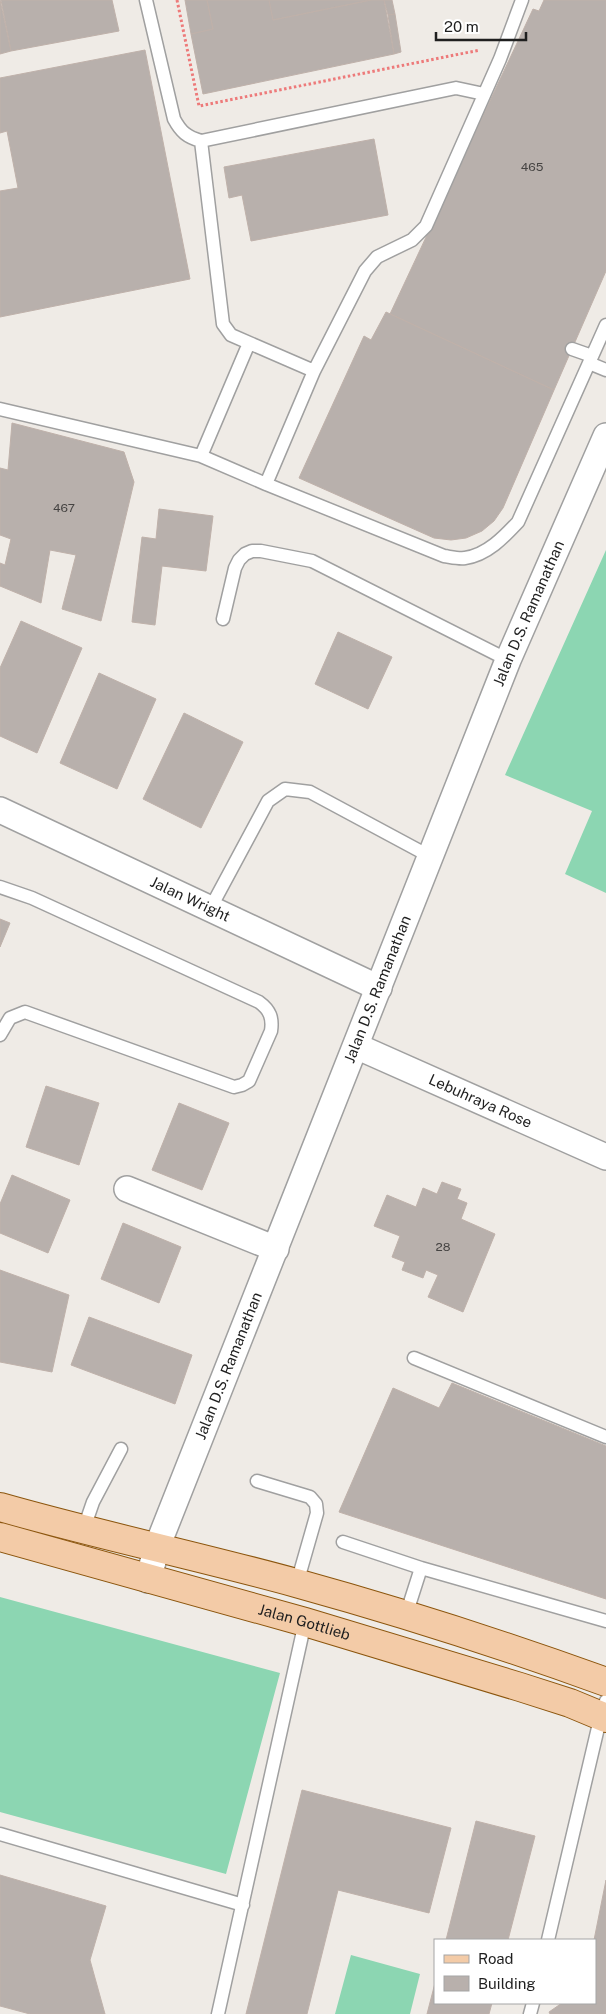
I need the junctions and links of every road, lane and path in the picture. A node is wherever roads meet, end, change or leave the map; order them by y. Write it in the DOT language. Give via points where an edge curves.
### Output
graph roads {
  1 [pos="146,0"];
  2 [pos="177,0"];
  3 [pos="522,0"];
  4 [pos="500,59"];
  5 [pos="484,94"];
  6 [pos="201,141"];
  7 [pos="606,325"];
  8 [pos="249,343"];
  9 [pos="572,349"];
  10 [pos="592,355"];
  11 [pos="606,370"];
  12 [pos="314,371"];
  13 [pos="0,409"];
  14 [pos="606,436"];
  15 [pos="201,456"];
  16 [pos="266,484"];
  17 [pos="223,619"];
  18 [pos="508,660"];
  19 [pos="0,810"];
  20 [pos="431,857"];
  21 [pos="0,887"];
  22 [pos="210,909"];
  23 [pos="379,988"];
  24 [pos="0,1035"];
  25 [pos="356,1046"];
  26 [pos="606,1157"];
  27 [pos="127,1189"];
  28 [pos="276,1249"];
  29 [pos="414,1358"];
  30 [pos="606,1437"];
  31 [pos="121,1449"];
  32 [pos="257,1480"];
  33 [pos="0,1507"];
  34 [pos="83,1531"];
  35 [pos="0,1537"];
  36 [pos="343,1542"];
  37 [pos="157,1547"];
  38 [pos="421,1568"];
  39 [pos="148,1580"];
  40 [pos="297,1583"];
  41 [pos="406,1615"];
  42 [pos="606,1621"];
  43 [pos="305,1622"];
  44 [pos="606,1682"];
  45 [pos="604,1711"];
  46 [pos="0,1834"];
  47 [pos="243,1905"];
  48 [pos="548,1939"];
  49 [pos="218,2014"];
  1 -- 6 [label="lane" via="174,119 180,131"];
  2 -- 4 [label="path" via="199,106 479,49"];
  3 -- 4 [label="lane"];
  4 -- 5 [label="lane"];
  5 -- 6 [label="lane" via="456,88"];
  5 -- 12 [label="lane" via="426,226 412,240 377,257 365,270"];
  6 -- 8 [label="lane" via="223,324 231,334"];
  7 -- 10 [label="lane"];
  8 -- 12 [label="lane"];
  8 -- 15 [label="lane"];
  9 -- 10 [label="lane"];
  10 -- 11 [label="lane"];
  10 -- 16 [label="lane" via="518,522 502,539 465,558 444,556"];
  12 -- 16 [label="lane"];
  13 -- 15 [label="lane"];
  14 -- 18 [label="street, Jalan D.S. Ramanathan"];
  15 -- 16 [label="lane"];
  17 -- 18 [label="lane" via="239,560 245,554 261,551 312,561"];
  18 -- 20 [label="street, Jalan D.S. Ramanathan"];
  19 -- 22 [label="street, Jalan Wright"];
  20 -- 22 [label="lane" via="310,792 285,789 268,801"];
  20 -- 23 [label="street, Jalan D.S. Ramanathan"];
  21 -- 24 [label="lane" via="32,898 259,1002 266,1008 272,1023 249,1080 234,1087 24,1012 10,1018"];
  22 -- 23 [label="street, Jalan Wright"];
  23 -- 25 [label="street, Jalan D.S. Ramanathan"];
  25 -- 26 [label="street, Lebuhraya Rose"];
  25 -- 28 [label="street, Jalan D.S. Ramanathan"];
  27 -- 28 [label="street"];
  28 -- 37 [label="street, Jalan D.S. Ramanathan"];
  29 -- 30 [label="lane"];
  31 -- 34 [label="lane" via="93,1502"];
  32 -- 40 [label="lane" via="310,1497 316,1504 317,1513"];
  33 -- 34 [label="main road"];
  34 -- 37 [label="main road"];
  35 -- 39 [label="main road, Jalan Gottlieb"];
  36 -- 38 [label="lane"];
  37 -- 39 [label="street, Jalan D.S. Ramanathan"];
  37 -- 40 [label="main road"];
  38 -- 41 [label="lane"];
  38 -- 42 [label="lane"];
  39 -- 43 [label="main road, Jalan Gottlieb"];
  40 -- 41 [label="main road"];
  41 -- 44 [label="main road"];
  43 -- 45 [label="main road, Jalan Gottlieb"];
  43 -- 47 [label="lane"];
  45 -- 48 [label="lane"];
  46 -- 47 [label="lane"];
  47 -- 49 [label="lane"];
}
